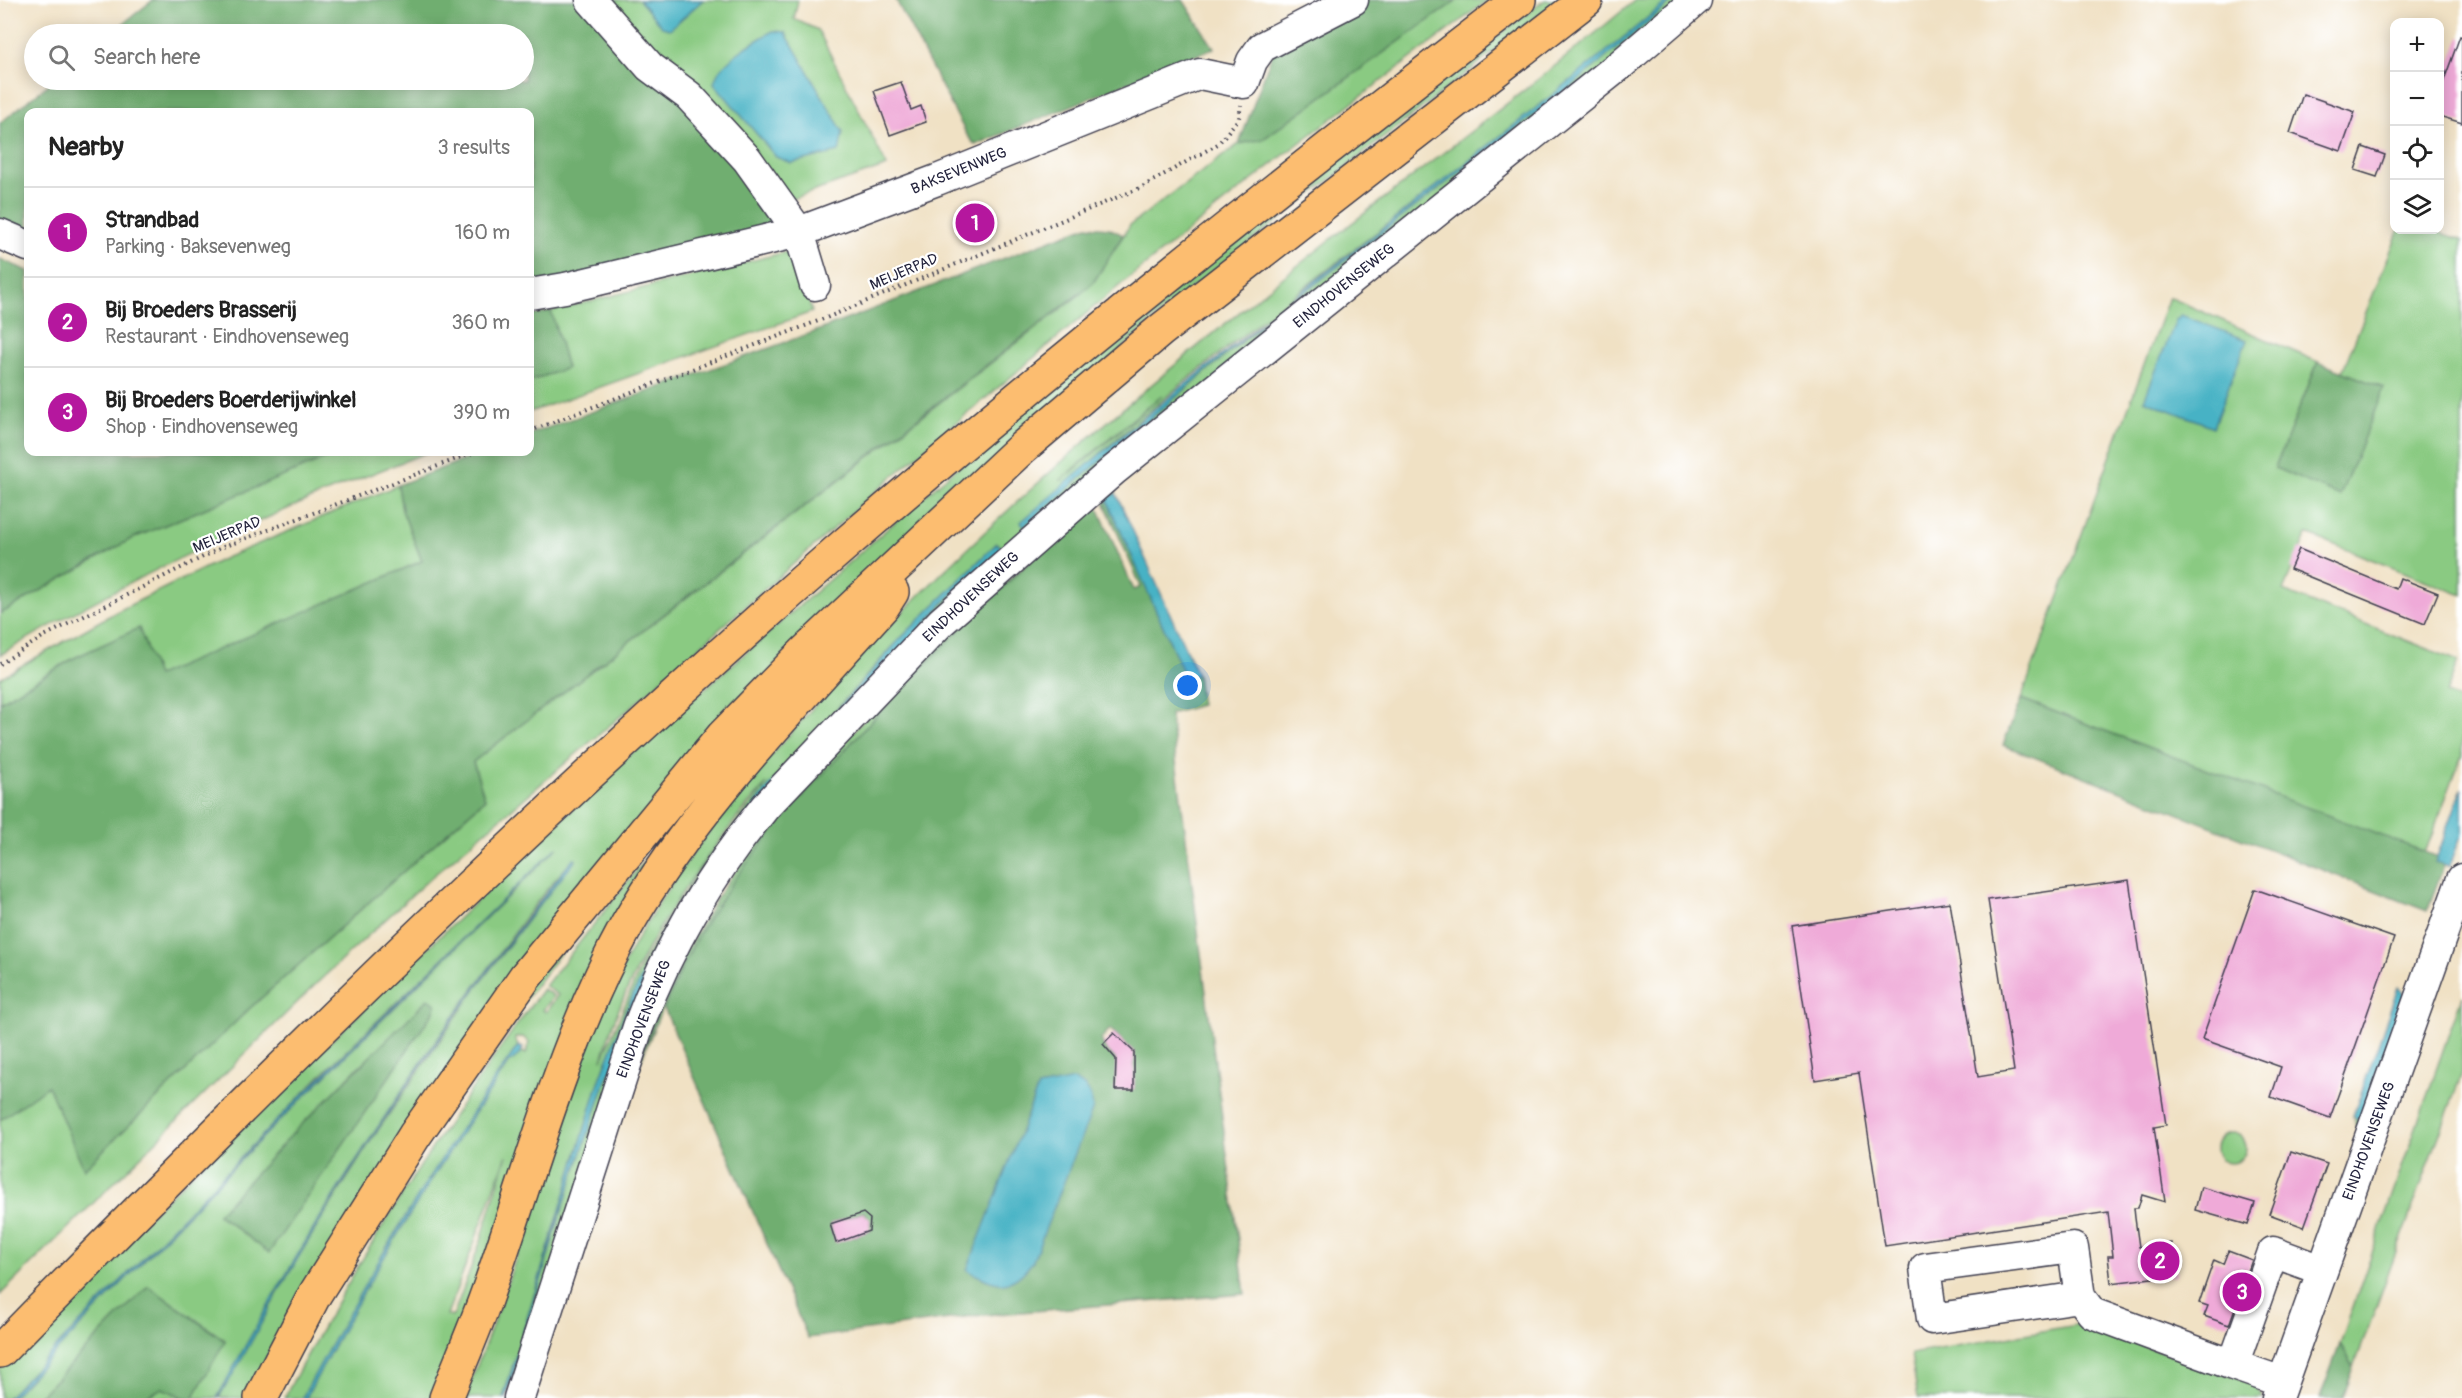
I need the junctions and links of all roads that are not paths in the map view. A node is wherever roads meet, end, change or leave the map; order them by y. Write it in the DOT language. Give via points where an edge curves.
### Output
graph roads {
  1 [pos="591,0"];
  2 [pos="1353,0"];
  3 [pos="1520,0"];
  4 [pos="1586,0"];
  5 [pos="1696,0"];
  6 [pos="799,232"];
  7 [pos="0,234"];
  8 [pos="24,244"];
  9 [pos="816,285"];
  10 [pos="534,293"];
  11 [pos="928,535"];
  12 [pos="2462,882"];
  13 [pos="2322,1270"];
  14 [pos="67,1282"];
  15 [pos="2080,1297"];
  16 [pos="0,1331"];
  17 [pos="0,1351"];
  18 [pos="2233,1365"];
  19 [pos="2280,1390"];
  20 [pos="261,1398"];
  21 [pos="446,1398"];
  22 [pos="519,1398"];
  1 -- 6 [label="street" via="650,67 689,96 747,159"];
  2 -- 6 [label="street, BAKSEVENWEG" via="1262,47 1244,83 1200,74"];
  3 -- 14 [label="highway" via="1281,183 1022,394 833,555 578,784 401,951"];
  4 -- 11 [label="highway" via="1161,330 1023,447"];
  5 -- 22 [label="street, EINDHOVENSEWEG" via="1114,470 941,622 765,807 697,904 655,981"];
  6 -- 9 [label="street"];
  6 -- 10 [label="street, BAKSEVENWEG"];
  7 -- 8 [label="street"];
  11 -- 20 [label="highway" via="723,736 525,977 415,1135 327,1274"];
  11 -- 21 [label="highway" via="883,606 685,835 626,927 560,1074 485,1300"];
  12 -- 13 [label="street, EINDHOVENSEWEG"];
  13 -- 18 [label="street" via="2273,1252"];
  13 -- 19 [label="street, EINDHOVENSEWEG"];
  14 -- 16 [label="highway"];
  14 -- 17 [label="highway"];
  15 -- 15 [label="street" via="1932,1319 1925,1268 2073,1248"];
  15 -- 18 [label="street" via="2091,1313"];
  18 -- 19 [label="street"];
}
